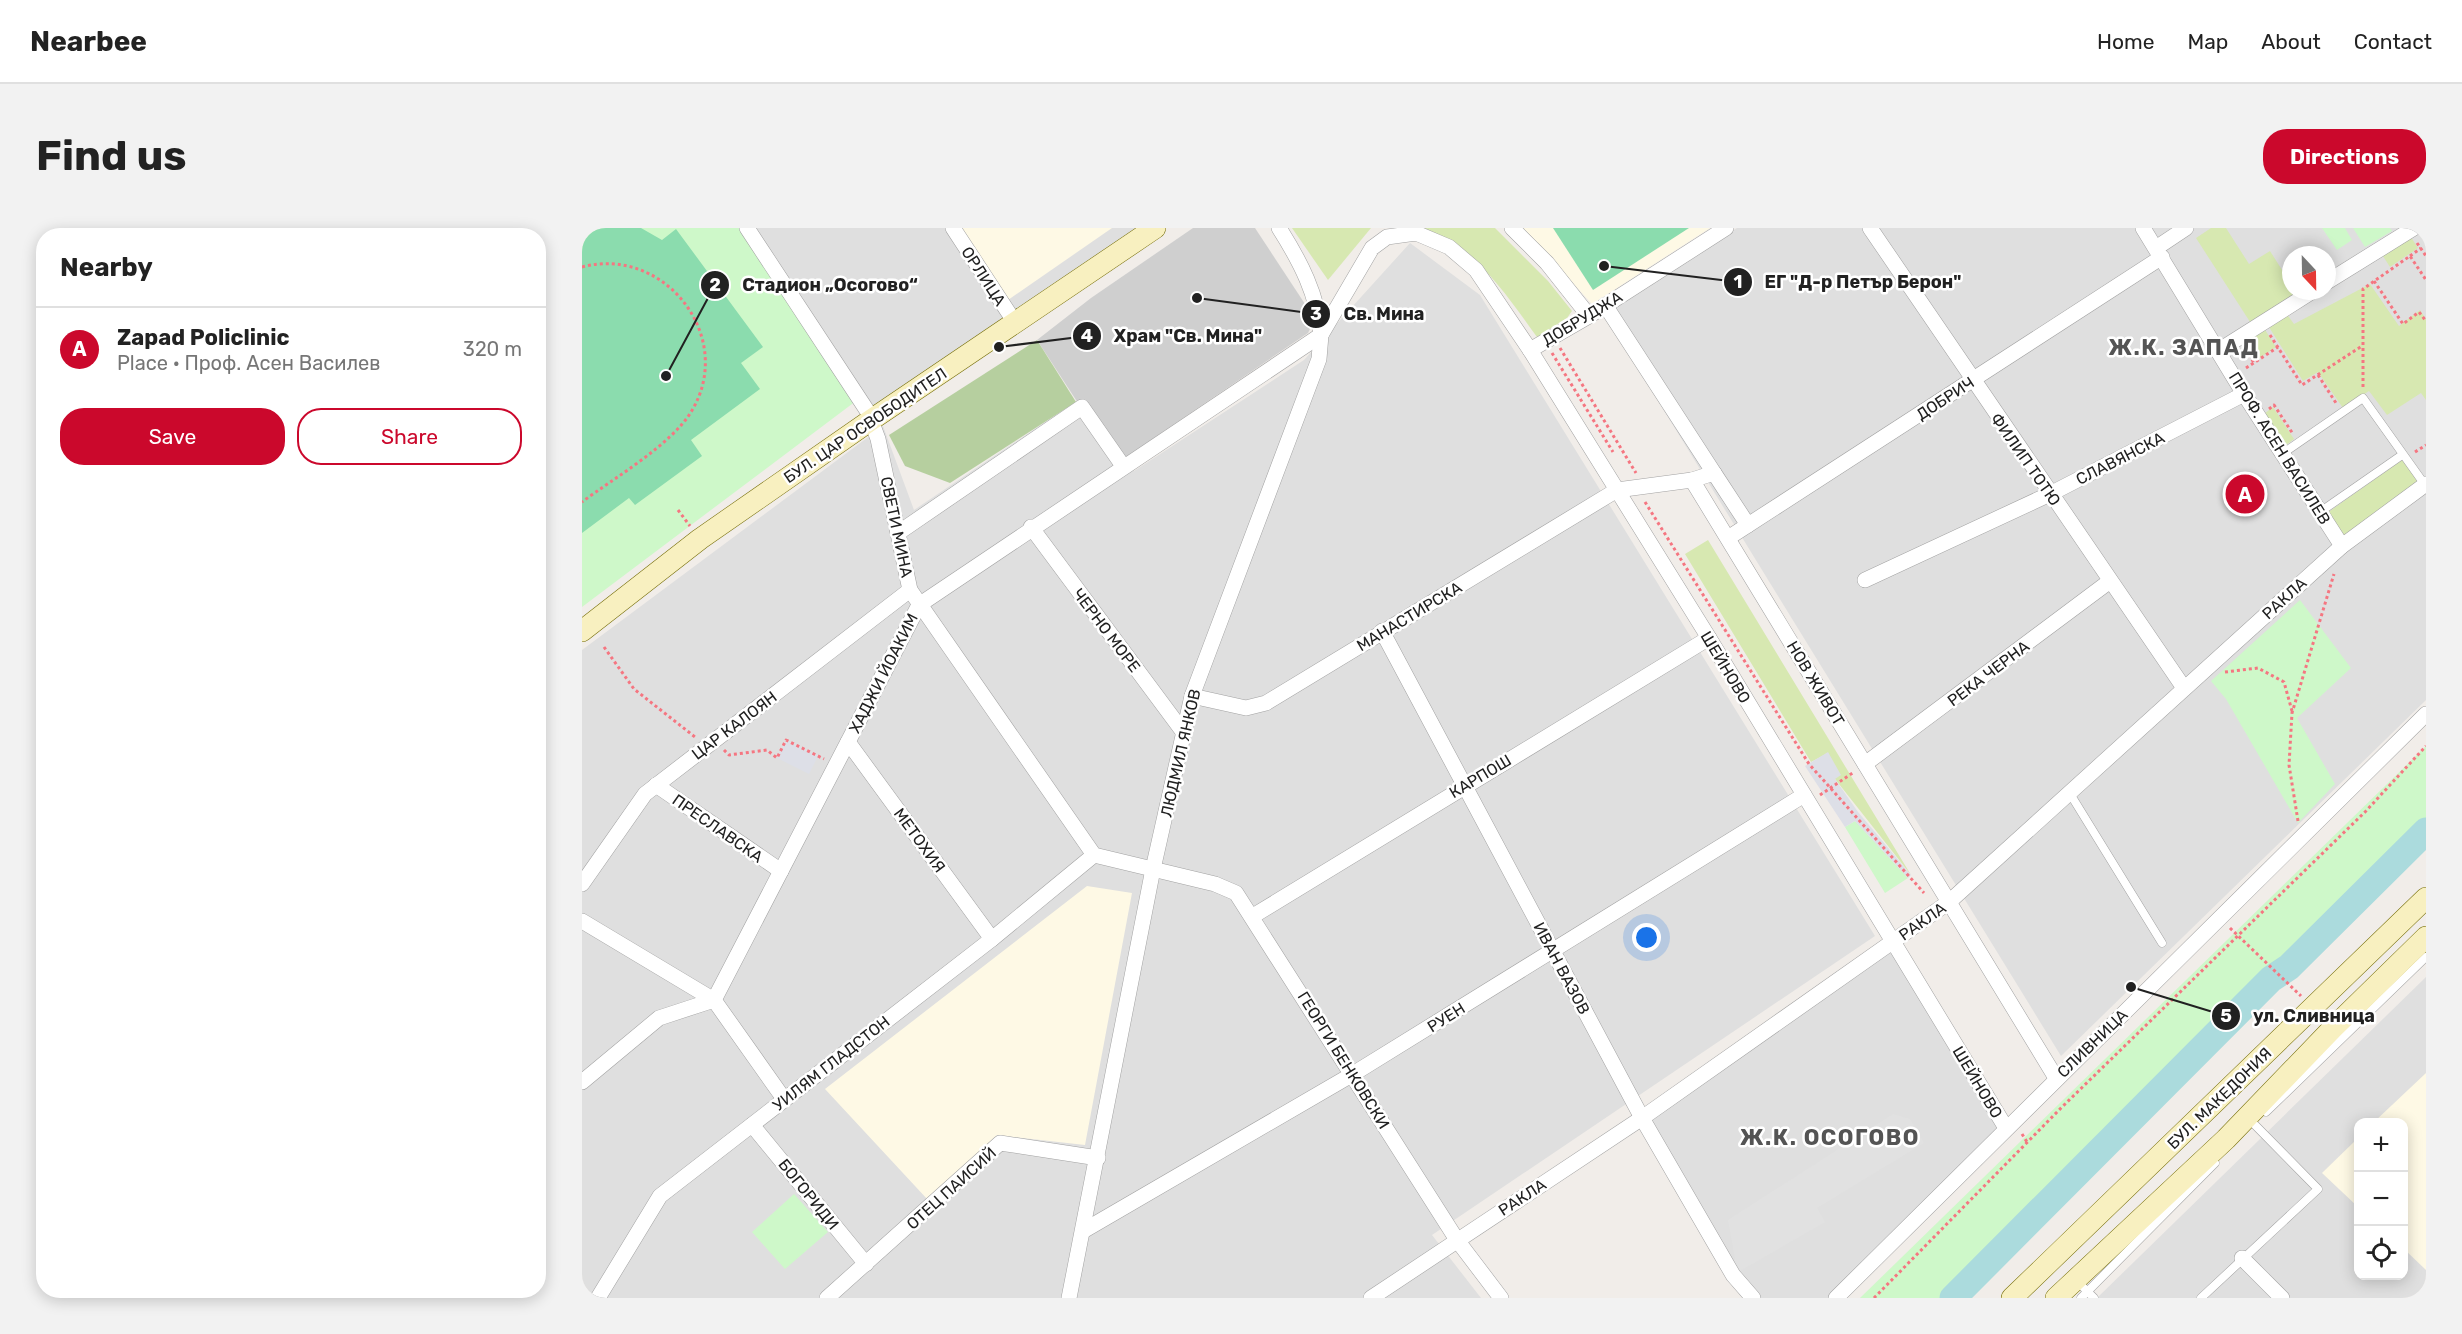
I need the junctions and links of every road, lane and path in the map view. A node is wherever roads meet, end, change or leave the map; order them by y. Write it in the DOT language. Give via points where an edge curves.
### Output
graph roads {
  1 [pos="747,228"];
  2 [pos="953,228"];
  3 [pos="1155,228"];
  4 [pos="1279,228"];
  5 [pos="1512,228"];
  6 [pos="1726,228"];
  7 [pos="1870,228"];
  8 [pos="2143,228"];
  9 [pos="2186,228"];
  10 [pos="2414,228"];
  11 [pos="1416,233"];
  12 [pos="2421,248"];
  13 [pos="2159,252"];
  14 [pos="2410,256"];
  15 [pos="582,267"];
  16 [pos="2336,276"];
  17 [pos="2426,279"];
  18 [pos="2374,281"];
  19 [pos="2299,300"];
  20 [pos="1605,305"];
  21 [pos="1589,316"];
  22 [pos="2426,321"];
  23 [pos="1016,324"];
  24 [pos="1321,335"];
  25 [pos="1553,336"];
  26 [pos="2362,346"];
  27 [pos="1530,350"];
  28 [pos="2218,351"];
  29 [pos="2237,374"];
  30 [pos="2318,375"];
  31 [pos="1972,380"];
  32 [pos="2244,394"];
  33 [pos="2363,398"];
  34 [pos="2340,410"];
  35 [pos="2262,414"];
  36 [pos="870,416"];
  37 [pos="2297,440"];
  38 [pos="2282,454"];
  39 [pos="2403,455"];
  40 [pos="1123,466"];
  41 [pos="1714,473"];
  42 [pos="1692,480"];
  43 [pos="2425,484"];
  44 [pos="1643,485"];
  45 [pos="1617,490"];
  46 [pos="2050,494"];
  47 [pos="582,502"];
  48 [pos="2320,512"];
  49 [pos="1748,525"];
  50 [pos="1031,527"];
  51 [pos="898,532"];
  52 [pos="1728,538"];
  53 [pos="2342,546"];
  54 [pos="1865,580"];
  55 [pos="2110,581"];
  56 [pos="910,590"];
  57 [pos="919,605"];
  58 [pos="582,631"];
  59 [pos="1383,631"];
  60 [pos="1709,638"];
  61 [pos="604,647"];
  62 [pos="2199,674"];
  63 [pos="2184,688"];
  64 [pos="1192,696"];
  65 [pos="2292,713"];
  66 [pos="2426,714"];
  67 [pos="1184,733"];
  68 [pos="715,740"];
  69 [pos="848,742"];
  70 [pos="2426,746"];
  71 [pos="836,764"];
  72 [pos="1865,764"];
  73 [pos="656,785"];
  74 [pos="1464,786"];
  75 [pos="1830,788"];
  76 [pos="2070,792"];
  77 [pos="1806,799"];
  78 [pos="2302,837"];
  79 [pos="1094,855"];
  80 [pos="1153,869"];
  81 [pos="781,871"];
  82 [pos="582,885"];
  83 [pos="1929,898"];
  84 [pos="2426,898"];
  85 [pos="1949,902"];
  86 [pos="1253,916"];
  87 [pos="2220,918"];
  88 [pos="582,921"];
  89 [pos="2238,935"];
  90 [pos="2426,937"];
  91 [pos="992,939"];
  92 [pos="1892,941"];
  93 [pos="2162,943"];
  94 [pos="1552,951"];
  95 [pos="2426,957"];
  96 [pos="2302,997"];
  97 [pos="714,1000"];
  98 [pos="1353,1074"];
  99 [pos="2056,1078"];
  100 [pos="582,1082"];
  101 [pos="784,1099"];
  102 [pos="1642,1118"];
  103 [pos="2254,1124"];
  104 [pos="752,1125"];
  105 [pos="2006,1128"];
  106 [pos="2229,1149"];
  107 [pos="1098,1158"];
  108 [pos="2221,1158"];
  109 [pos="1083,1231"];
  110 [pos="1458,1240"];
  111 [pos="2242,1258"];
  112 [pos="866,1264"];
  113 [pos="2081,1289"];
  114 [pos="598,1298"];
  115 [pos="827,1298"];
  116 [pos="1069,1298"];
  117 [pos="1371,1298"];
  118 [pos="1501,1298"];
  119 [pos="1753,1298"];
  120 [pos="1836,1298"];
  121 [pos="1874,1298"];
  122 [pos="2012,1298"];
  123 [pos="2056,1298"];
  124 [pos="2094,1298"];
  125 [pos="2201,1298"];
  126 [pos="2282,1298"];
  1 -- 36 [label="street, СВЕТИ МИНА"];
  2 -- 23 [label="street, ОРЛИЦА"];
  3 -- 23 [label="street, БУЛ. ЦАР ОСВОБОДИТЕЛ"];
  4 -- 24 [label="street" via="1301,263 1319,312"];
  5 -- 21 [label="street" via="1547,263"];
  6 -- 20 [label="street, ДОБРУДЖА"];
  7 -- 31 [label="street, ФИЛИП ТОТЮ"];
  8 -- 13 [label="street, ПРОФ. АСЕН ВАСИЛЕВ"];
  9 -- 13 [label="street, ДОБРИЧ"];
  10 -- 16 [label="street"];
  11 -- 24 [label="street, ЛЮДМИЛ ЯНКОВ" via="1387,237 1372,248"];
  11 -- 27 [label="street, ШЕЙНОВО" via="1449,247 1476,270"];
  12 -- 14 [label="path"];
  13 -- 28 [label="street, ПРОФ. АСЕН ВАСИЛЕВ"];
  13 -- 31 [label="street, ДОБРИЧ"];
  14 -- 17 [label="path"];
  14 -- 18 [label="path"];
  15 -- 47 [label="path" via="632,266 661,279 685,300 693,313 706,355 698,399 682,424"];
  18 -- 22 [label="path" via="2403,324 2419,312"];
  18 -- 26 [label="path" via="2363,289"];
  19 -- 28 [label="street"];
  20 -- 21 [label="street, ДОБРУДЖА"];
  20 -- 41 [label="street"];
  21 -- 25 [label="street, ДОБРУДЖА"];
  23 -- 36 [label="street, БУЛ. ЦАР ОСВОБОДИТЕЛ"];
  24 -- 40 [label="street, ХАДЖИ ЙОАКИМ"];
  24 -- 64 [label="street, ЛЮДМИЛ ЯНКОВ" via="1319,359"];
  25 -- 27 [label="street, ДОБРУДЖА"];
  25 -- 44 [label="path"];
  26 -- 30 [label="path"];
  26 -- 33 [label="path"];
  27 -- 45 [label="street, ШЕЙНОВО"];
  28 -- 32 [label="street, ПРОФ. АСЕН ВАСИЛЕВ"];
  29 -- 30 [label="path" via="2278,348 2302,385"];
  30 -- 34 [label="path"];
  31 -- 46 [label="street, ФИЛИП ТОТЮ"];
  31 -- 49 [label="street, ДОБРИЧ"];
  32 -- 38 [label="street, ПРОФ. АСЕН ВАСИЛЕВ"];
  32 -- 46 [label="street, СЛАВЯНСКА"];
  33 -- 38 [label="lane"];
  33 -- 39 [label="lane"];
  35 -- 37 [label="path" via="2274,405"];
  36 -- 51 [label="street, СВЕТИ МИНА"];
  36 -- 58 [label="street, БУЛ. ЦАР ОСВОБОДИТЕЛ"];
  38 -- 48 [label="street, ПРОФ. АСЕН ВАСИЛЕВ"];
  39 -- 43 [label="lane"];
  39 -- 48 [label="lane"];
  40 -- 50 [label="street, ХАДЖИ ЙОАКИМ"];
  40 -- 51 [label="street" via="1082,407"];
  41 -- 42 [label="street"];
  41 -- 49 [label="street"];
  42 -- 44 [label="street"];
  42 -- 52 [label="street, НОВ ЖИВОТ"];
  43 -- 53 [label="street, РАКЛА"];
  44 -- 45 [label="street"];
  44 -- 75 [label="path" via="1646,503 1809,764"];
  45 -- 59 [label="street, МАНАСТИРСКА"];
  45 -- 60 [label="street, ШЕЙНОВО"];
  46 -- 54 [label="street, СЛАВЯНСКА"];
  46 -- 55 [label="street, ФИЛИП ТОТЮ"];
  48 -- 53 [label="street, ПРОФ. АСЕН ВАСИЛЕВ"];
  49 -- 52 [label="street, ДОБРИЧ"];
  50 -- 57 [label="street, ХАДЖИ ЙОАКИМ"];
  50 -- 67 [label="street, ЧЕРНО МОРЕ"];
  51 -- 56 [label="street, СВЕТИ МИНА"];
  52 -- 72 [label="street, НОВ ЖИВОТ"];
  53 -- 62 [label="street, РАКЛА"];
  53 -- 65 [label="path"];
  55 -- 63 [label="street, ФИЛИП ТОТЮ"];
  55 -- 72 [label="street, РЕКА ЧЕРНА"];
  56 -- 57 [label="street, СВЕТИ МИНА"];
  56 -- 68 [label="street, ЦАР КАЛОЯН"];
  57 -- 69 [label="street, ХАДЖИ ЙОАКИМ"];
  57 -- 79 [label="street, СВЕТИ МИНА"];
  59 -- 64 [label="street, МАНАСТИРСКА" via="1266,702 1246,708"];
  59 -- 74 [label="street, ИВАН ВАЗОВ"];
  60 -- 74 [label="street, КАРПОШ"];
  60 -- 77 [label="street, ШЕЙНОВО"];
  61 -- 68 [label="path" via="634,689 695,737"];
  62 -- 63 [label="street, РАКЛА"];
  62 -- 65 [label="path" via="2258,668 2283,682"];
  63 -- 76 [label="street, РАКЛА"];
  64 -- 67 [label="street, ЛЮДМИЛ ЯНКОВ"];
  65 -- 78 [label="path" via="2289,765"];
  66 -- 78 [label="street, СЛИВНИЦА"];
  67 -- 80 [label="street, ЛЮДМИЛ ЯНКОВ"];
  68 -- 71 [label="path" via="729,755 767,750 777,758 786,740"];
  68 -- 73 [label="street, ЦАР КАЛОЯН"];
  69 -- 71 [label="street, ХАДЖИ ЙОАКИМ"];
  69 -- 91 [label="street, МЕТОХИЯ"];
  70 -- 89 [label="path" via="2366,811"];
  71 -- 81 [label="street, ХАДЖИ ЙОАКИМ"];
  72 -- 75 [label="path"];
  72 -- 85 [label="street, НОВ ЖИВОТ"];
  73 -- 81 [label="street, ПРЕСЛАВСКА"];
  73 -- 82 [label="street, ЦАР КАЛОЯН" via="645,794"];
  74 -- 86 [label="street, КАРПОШ"];
  74 -- 94 [label="street, ИВАН ВАЗОВ"];
  75 -- 77 [label="path"];
  75 -- 83 [label="path"];
  76 -- 85 [label="street, РАКЛА"];
  76 -- 93 [label="lane"];
  77 -- 92 [label="street, ШЕЙНОВО"];
  77 -- 94 [label="street, РУЕН"];
  78 -- 87 [label="street, СЛИВНИЦА"];
  79 -- 80 [label="street"];
  79 -- 91 [label="street, УИЛЯМ ГЛАДСТОН"];
  80 -- 86 [label="street, ГЕОРГИ БЕНКОВСКИ" via="1215,884 1236,894"];
  80 -- 107 [label="street, ЛЮДМИЛ ЯНКОВ"];
  81 -- 97 [label="street, ХАДЖИ ЙОАКИМ"];
  84 -- 122 [label="street, БУЛ. МАКЕДОНИЯ"];
  85 -- 92 [label="street, РАКЛА"];
  85 -- 99 [label="street, НОВ ЖИВОТ"];
  86 -- 98 [label="street, ГЕОРГИ БЕНКОВСКИ"];
  87 -- 89 [label="path"];
  87 -- 99 [label="street, СЛИВНИЦА"];
  88 -- 97 [label="street"];
  89 -- 96 [label="path"];
  89 -- 121 [label="path"];
  90 -- 113 [label="street, БУЛ. МАКЕДОНИЯ" via="2332,1028"];
  91 -- 101 [label="street, УИЛЯМ ГЛАДСТОН"];
  92 -- 102 [label="street, РАКЛА"];
  92 -- 105 [label="street, ШЕЙНОВО"];
  94 -- 98 [label="street, РУЕН"];
  94 -- 102 [label="street, ИВАН ВАЗОВ"];
  95 -- 103 [label="lane"];
  97 -- 100 [label="street" via="659,1018"];
  97 -- 101 [label="street"];
  98 -- 109 [label="street, РУЕН"];
  98 -- 110 [label="street, ГЕОРГИ БЕНКОВСКИ"];
  99 -- 105 [label="street, СЛИВНИЦА"];
  101 -- 104 [label="street, УИЛЯМ ГЛАДСТОН"];
  102 -- 110 [label="street, РАКЛА"];
  102 -- 119 [label="street, ИВАН ВАЗОВ" via="1733,1275"];
  103 -- 106 [label="lane"];
  103 -- 111 [label="lane" via="2318,1189"];
  104 -- 112 [label="street, БОГОРИДИ"];
  104 -- 114 [label="street, УИЛЯМ ГЛАДСТОН" via="660,1196"];
  105 -- 120 [label="street, СЛИВНИЦА"];
  107 -- 109 [label="street, ЛЮДМИЛ ЯНКОВ"];
  107 -- 112 [label="street, ОТЕЦ ПАИСИЙ" via="1000,1143"];
  108 -- 113 [label="lane"];
  109 -- 116 [label="street, ЛЮДМИЛ ЯНКОВ"];
  110 -- 117 [label="street, РАКЛА"];
  110 -- 118 [label="street, ГЕОРГИ БЕНКОВСКИ"];
  111 -- 125 [label="lane"];
  111 -- 126 [label="street"];
  112 -- 115 [label="street, ОТЕЦ ПАИСИЙ"];
  113 -- 123 [label="street, БУЛ. МАКЕДОНИЯ"];
  113 -- 124 [label="lane"];
}
